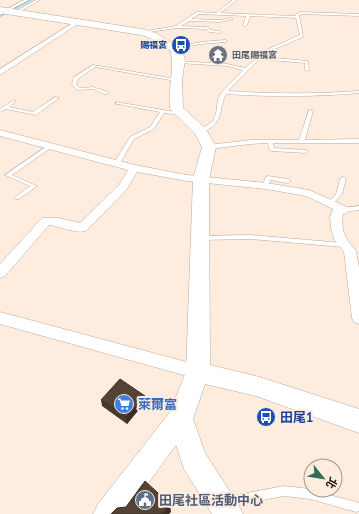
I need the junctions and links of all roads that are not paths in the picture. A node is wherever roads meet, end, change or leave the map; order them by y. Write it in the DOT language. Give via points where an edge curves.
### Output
graph roads {
  1 [pos="27,0"];
  2 [pos="38,0"];
  3 [pos="234,0"];
  4 [pos="7,12"];
  5 [pos="217,14"];
  6 [pos="359,15"];
  7 [pos="248,16"];
  8 [pos="297,17"];
  9 [pos="231,19"];
  10 [pos="190,20"];
  11 [pos="78,22"];
  12 [pos="245,25"];
  13 [pos="177,28"];
  14 [pos="142,32"];
  15 [pos="219,32"];
  16 [pos="225,42"];
  17 [pos="180,57"];
  18 [pos="258,58"];
  19 [pos="246,69"];
  20 [pos="307,70"];
  21 [pos="0,73"];
  22 [pos="176,80"];
  23 [pos="224,92"];
  24 [pos="359,92"];
  25 [pos="106,93"];
  26 [pos="57,98"];
  27 [pos="14,101"];
  28 [pos="118,103"];
  29 [pos="5,107"];
  30 [pos="163,110"];
  31 [pos="0,111"];
  32 [pos="311,111"];
  33 [pos="182,114"];
  34 [pos="201,132"];
  35 [pos="0,133"];
  36 [pos="302,140"];
  37 [pos="270,141"];
  38 [pos="359,141"];
  39 [pos="50,146"];
  40 [pos="209,147"];
  41 [pos="305,151"];
  42 [pos="117,163"];
  43 [pos="134,168"];
  44 [pos="201,179"];
  45 [pos="343,179"];
  46 [pos="288,180"];
  47 [pos="266,186"];
  48 [pos="16,198"];
  49 [pos="330,204"];
  50 [pos="359,208"];
  51 [pos="343,210"];
  52 [pos="200,238"];
  53 [pos="343,245"];
  54 [pos="0,273"];
  55 [pos="0,318"];
  56 [pos="359,318"];
  57 [pos="198,372"];
  58 [pos="180,419"];
  59 [pos="359,421"];
  60 [pos="356,507"];
  61 [pos="225,508"];
  62 [pos="108,514"];
  1 -- 4 [label="lane"];
  2 -- 4 [label="lane"];
  3 -- 5 [label="lane"];
  4 -- 11 [label="street"];
  5 -- 7 [label="lane"];
  5 -- 10 [label="lane" via="198,13"];
  6 -- 8 [label="lane" via="301,13"];
  7 -- 8 [label="lane"];
  7 -- 12 [label="lane"];
  8 -- 18 [label="lane" via="302,36 267,50"];
  9 -- 10 [label="lane"];
  10 -- 13 [label="lane"];
  11 -- 14 [label="street"];
  11 -- 21 [label="street"];
  13 -- 14 [label="lane"];
  13 -- 15 [label="lane" via="207,28"];
  14 -- 17 [label="street" via="152,36"];
  16 -- 17 [label="lane" via="200,43"];
  17 -- 19 [label="lane"];
  17 -- 22 [label="street"];
  18 -- 19 [label="lane"];
  18 -- 20 [label="lane" via="307,62"];
  19 -- 23 [label="lane"];
  22 -- 25 [label="lane" via="94,66 76,78 74,84 79,89 93,88"];
  22 -- 33 [label="street" via="176,104"];
  23 -- 24 [label="lane" via="266,95"];
  23 -- 34 [label="lane" via="219,102 216,121"];
  26 -- 29 [label="lane" via="34,114"];
  27 -- 29 [label="lane"];
  28 -- 30 [label="lane"];
  29 -- 31 [label="lane"];
  30 -- 33 [label="lane"];
  30 -- 42 [label="lane" via="152,128 132,138"];
  32 -- 36 [label="lane"];
  33 -- 34 [label="street"];
  34 -- 40 [label="street"];
  35 -- 39 [label="street"];
  36 -- 37 [label="lane"];
  36 -- 38 [label="lane"];
  37 -- 40 [label="lane"];
  37 -- 41 [label="lane" via="272,149"];
  39 -- 42 [label="street"];
  39 -- 48 [label="lane" via="8,175 34,186"];
  40 -- 44 [label="street"];
  42 -- 43 [label="street"];
  43 -- 44 [label="street"];
  43 -- 54 [label="street" via="123,187 82,228 46,221"];
  44 -- 47 [label="street"];
  44 -- 52 [label="street"];
  45 -- 49 [label="lane" via="339,194"];
  46 -- 47 [label="lane" via="268,178"];
  47 -- 49 [label="street" via="309,194"];
  49 -- 51 [label="street"];
  50 -- 51 [label="lane"];
  51 -- 53 [label="street" via="337,212 335,220"];
  52 -- 53 [label="lane" via="251,238"];
  52 -- 57 [label="street"];
  53 -- 56 [label="street" via="350,251"];
  55 -- 57 [label="street"];
  57 -- 58 [label="street"];
  57 -- 59 [label="street" via="256,386"];
  58 -- 61 [label="street" via="194,460"];
  58 -- 62 [label="street"];
  60 -- 61 [label="lane" via="310,494 284,491"];
}
